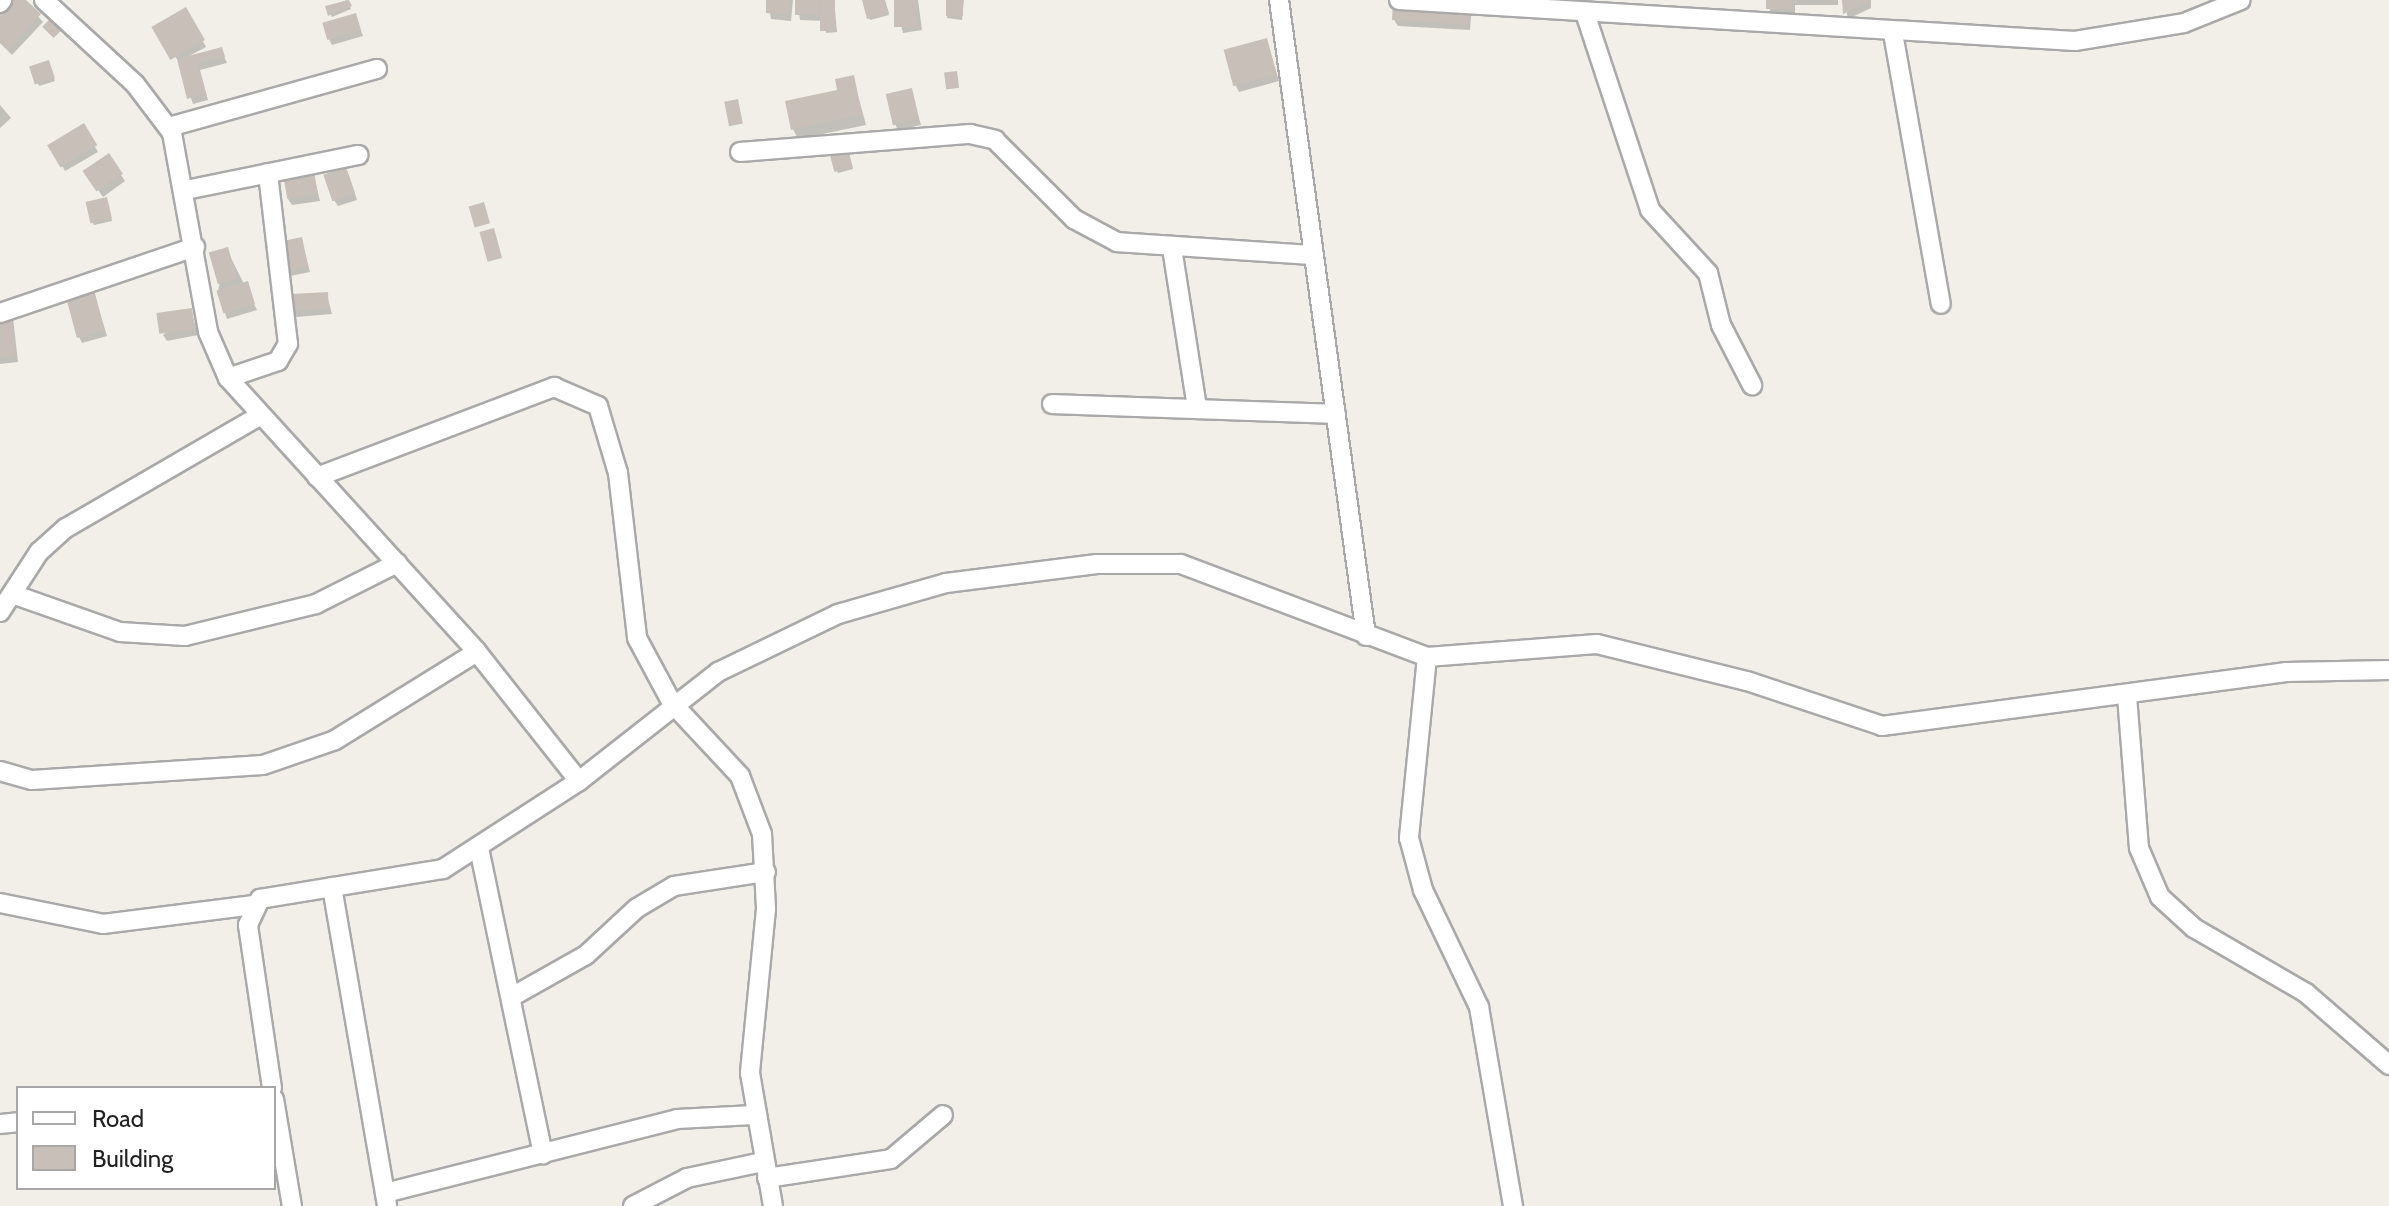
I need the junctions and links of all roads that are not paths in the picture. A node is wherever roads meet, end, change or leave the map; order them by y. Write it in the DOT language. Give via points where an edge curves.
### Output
graph roads {
  1 [pos="44,0"];
  2 [pos="1279,0"];
  3 [pos="1399,0"];
  4 [pos="2241,0"];
  5 [pos="1487,3"];
  6 [pos="1585,13"];
  7 [pos="1893,33"];
  8 [pos="377,69"];
  9 [pos="169,127"];
  10 [pos="740,152"];
  11 [pos="358,155"];
  12 [pos="268,173"];
  13 [pos="186,190"];
  14 [pos="195,247"];
  15 [pos="1172,248"];
  16 [pos="1314,255"];
  17 [pos="1941,304"];
  18 [pos="0,313"];
  19 [pos="228,378"];
  20 [pos="1752,385"];
  21 [pos="1052,404"];
  22 [pos="1197,407"];
  23 [pos="1336,414"];
  24 [pos="259,416"];
  25 [pos="317,477"];
  26 [pos="397,563"];
  27 [pos="15,595"];
  28 [pos="0,612"];
  29 [pos="1366,636"];
  30 [pos="477,652"];
  31 [pos="1427,657"];
  32 [pos="2389,670"];
  33 [pos="2127,696"];
  34 [pos="672,703"];
  35 [pos="0,771"];
  36 [pos="579,781"];
  37 [pos="479,848"];
  38 [pos="766,872"];
  39 [pos="332,887"];
  40 [pos="0,903"];
  41 [pos="254,905"];
  42 [pos="515,995"];
  43 [pos="2389,1065"];
  44 [pos="272,1086"];
  45 [pos="276,1111"];
  46 [pos="754,1115"];
  47 [pos="943,1115"];
  48 [pos="543,1154"];
  49 [pos="765,1170"];
  50 [pos="386,1200"];
  51 [pos="292,1206"];
  52 [pos="633,1206"];
  53 [pos="773,1206"];
  54 [pos="1513,1206"];
  1 -- 9 [label="street" via="135,84"];
  2 -- 16 [label="street"];
  3 -- 5 [label="street"];
  4 -- 7 [label="street" via="2184,23 2075,41"];
  5 -- 6 [label="street"];
  6 -- 7 [label="street"];
  6 -- 20 [label="street" via="1650,210 1708,273 1721,325"];
  7 -- 17 [label="street"];
  8 -- 9 [label="street"];
  9 -- 13 [label="street"];
  10 -- 15 [label="street" via="970,134 995,140 1092,230 1117,242"];
  11 -- 12 [label="street"];
  12 -- 13 [label="street"];
  12 -- 19 [label="street" via="288,344 278,361"];
  13 -- 14 [label="street"];
  14 -- 18 [label="street"];
  14 -- 19 [label="street" via="208,332"];
  15 -- 16 [label="street"];
  15 -- 22 [label="street"];
  16 -- 23 [label="street"];
  19 -- 24 [label="street"];
  21 -- 22 [label="street"];
  22 -- 23 [label="street"];
  23 -- 29 [label="street"];
  24 -- 25 [label="street"];
  24 -- 27 [label="street" via="66,528 39,552"];
  25 -- 26 [label="street"];
  25 -- 34 [label="street" via="536,393 582,393 598,406 613,447 637,638"];
  26 -- 27 [label="street" via="316,604 185,636 120,632"];
  26 -- 30 [label="street"];
  27 -- 28 [label="street"];
  29 -- 31 [label="street"];
  29 -- 34 [label="street" via="1205,568 1097,564 894,595 780,640"];
  30 -- 35 [label="street" via="335,740 263,765 32,780"];
  30 -- 36 [label="street"];
  31 -- 33 [label="street" via="1597,644 1747,681 1882,726"];
  31 -- 54 [label="street" via="1409,838 1423,890 1479,1007"];
  32 -- 33 [label="street" via="2286,672"];
  33 -- 43 [label="street" via="2139,848 2160,897 2194,928 2306,993"];
  34 -- 36 [label="street"];
  34 -- 38 [label="street" via="740,776 755,804"];
  36 -- 37 [label="street"];
  37 -- 39 [label="street" via="433,873"];
  37 -- 42 [label="street"];
  38 -- 42 [label="street" via="674,886 637,908 586,955"];
  38 -- 46 [label="street" via="750,1073"];
  39 -- 41 [label="street" via="267,896"];
  39 -- 50 [label="street"];
  40 -- 41 [label="street" via="103,924"];
  41 -- 44 [label="street" via="248,925"];
  42 -- 48 [label="street"];
  45 -- 51 [label="street"];
  46 -- 48 [label="street" via="677,1119"];
  46 -- 49 [label="street"];
  47 -- 49 [label="street" via="908,1151 874,1165"];
  48 -- 50 [label="street"];
  49 -- 52 [label="street" via="687,1178"];
  49 -- 53 [label="street"];
}
